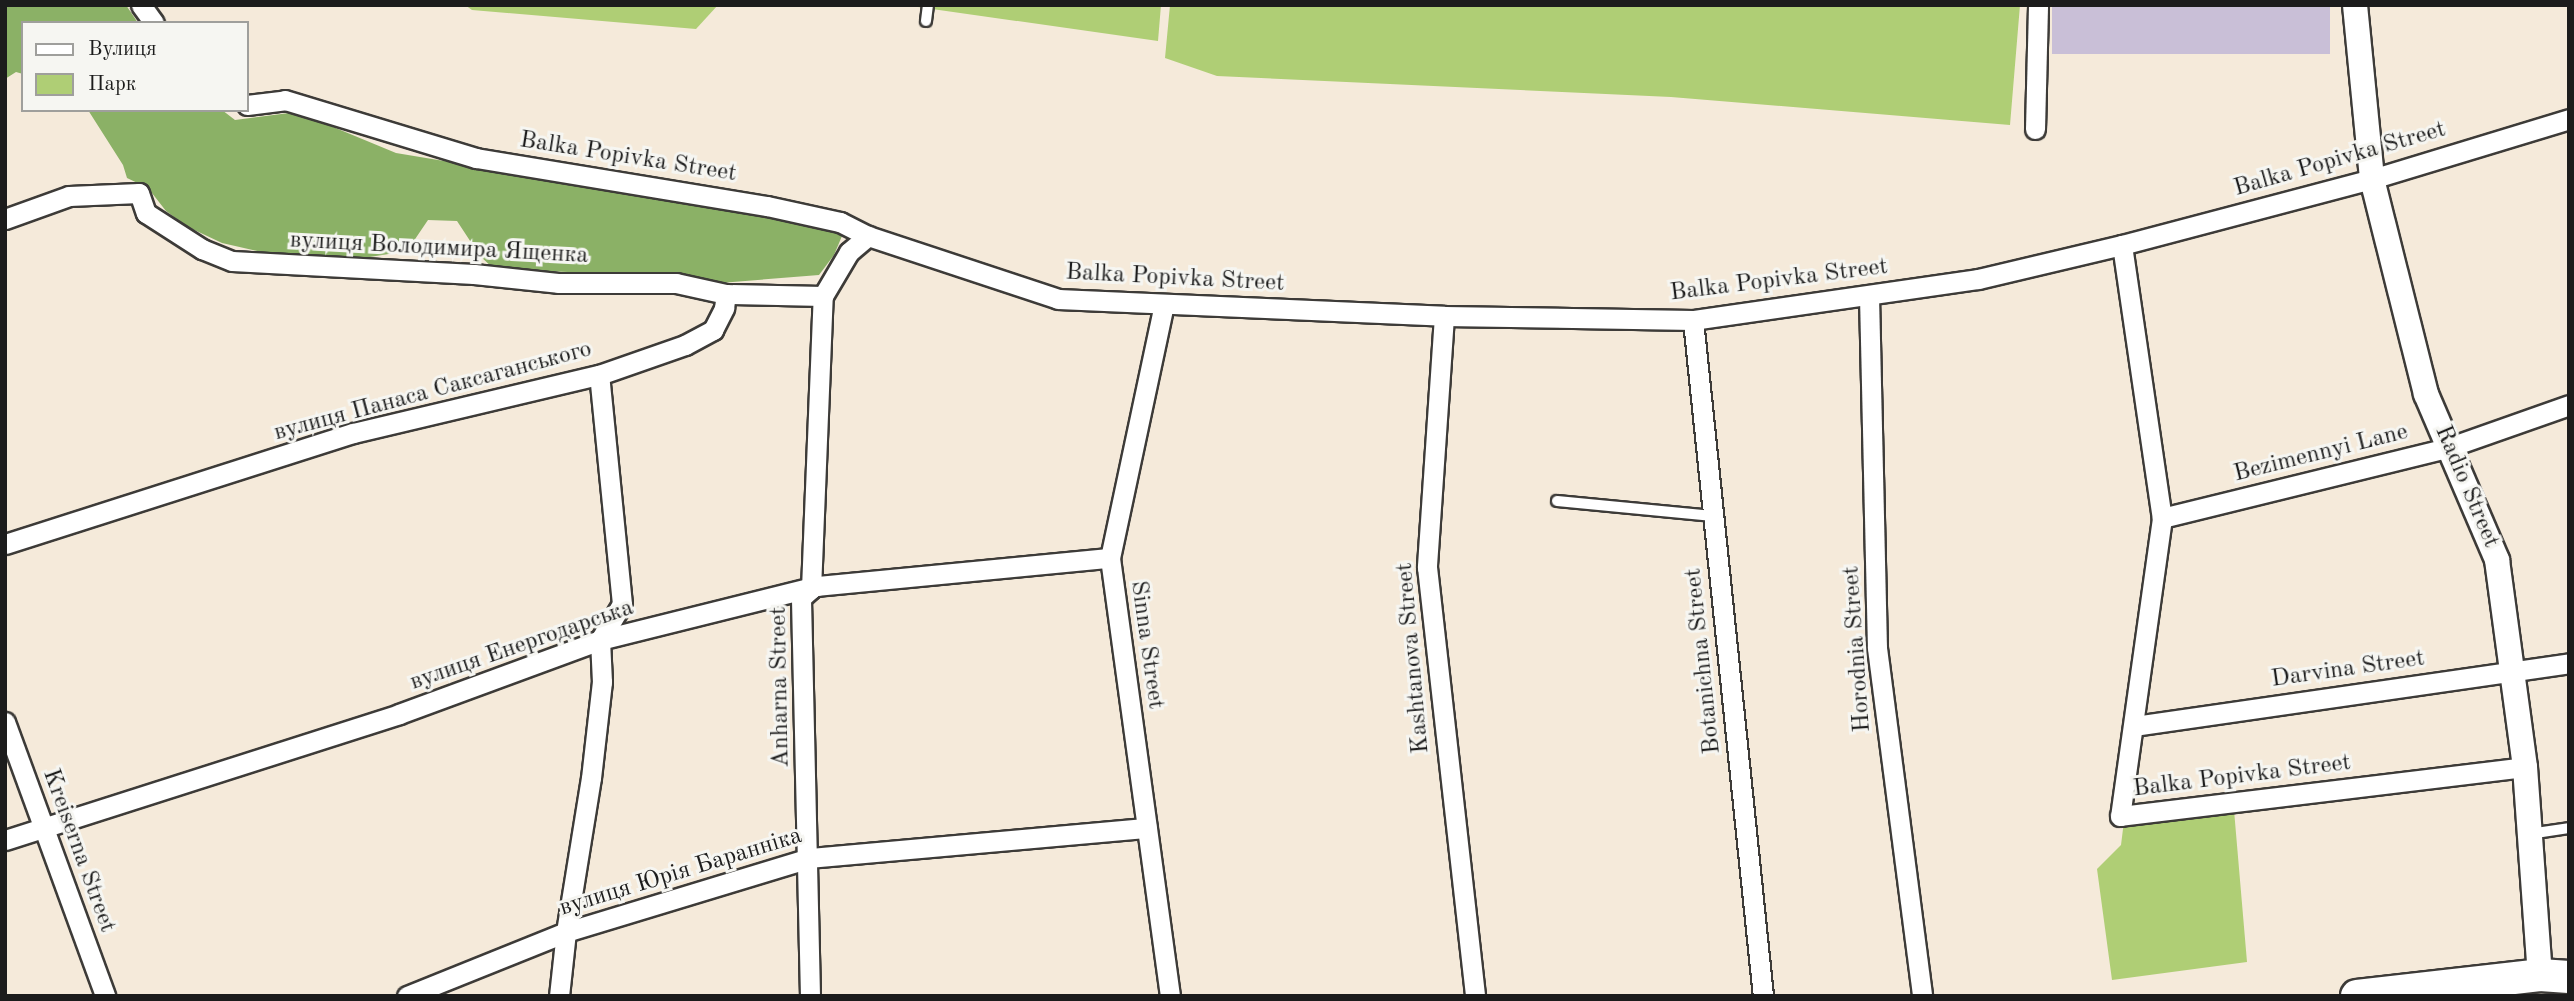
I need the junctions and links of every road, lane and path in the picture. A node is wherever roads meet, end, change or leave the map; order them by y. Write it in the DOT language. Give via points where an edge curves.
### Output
graph roads {
  1 [pos="141,5"];
  2 [pos="928,5"];
  3 [pos="2038,5"];
  4 [pos="2355,5"];
  5 [pos="152,21"];
  6 [pos="926,21"];
  7 [pos="248,105"];
  8 [pos="2569,120"];
  9 [pos="2035,129"];
  10 [pos="2372,179"];
  11 [pos="5,219"];
  12 [pos="868,236"];
  13 [pos="2122,245"];
  14 [pos="726,294"];
  15 [pos="823,296"];
  16 [pos="1869,296"];
  17 [pos="1164,304"];
  18 [pos="1444,316"];
  19 [pos="1693,320"];
  20 [pos="599,375"];
  21 [pos="2569,405"];
  22 [pos="2450,447"];
  23 [pos="1557,501"];
  24 [pos="1713,516"];
  25 [pos="2162,518"];
  26 [pos="5,544"];
  27 [pos="1110,558"];
  28 [pos="811,589"];
  29 [pos="600,640"];
  30 [pos="2569,663"];
  31 [pos="2513,670"];
  32 [pos="5,722"];
  33 [pos="2134,726"];
  34 [pos="2525,767"];
  35 [pos="43,826"];
  36 [pos="1147,828"];
  37 [pos="2569,828"];
  38 [pos="2529,834"];
  39 [pos="5,840"];
  40 [pos="809,858"];
  41 [pos="566,932"];
  42 [pos="2569,964"];
  43 [pos="2554,976"];
  44 [pos="105,996"];
  45 [pos="407,996"];
  46 [pos="559,996"];
  47 [pos="810,996"];
  48 [pos="1170,996"];
  49 [pos="1475,996"];
  50 [pos="1763,996"];
  51 [pos="1922,996"];
  52 [pos="2357,996"];
  1 -- 5 [label="street"];
  2 -- 6 [label="lane"];
  3 -- 9 [label="street"];
  4 -- 10 [label="street, Radio Street"];
  7 -- 12 [label="street, Balka Popivka Street" via="285,100 477,158 767,206 840,222"];
  8 -- 10 [label="street, Balka Popivka Street"];
  10 -- 13 [label="street, Balka Popivka Street"];
  10 -- 22 [label="street, Radio Street" via="2426,394"];
  11 -- 14 [label="street, вулиця Володимира Ященка" via="69,195 139,192 146,213 202,249 232,261 558,283 676,283"];
  12 -- 15 [label="street" via="849,252"];
  12 -- 17 [label="street, Balka Popivka Street" via="1058,299"];
  13 -- 16 [label="street, Balka Popivka Street" via="1978,279"];
  13 -- 25 [label="street, Balka Popivka Street"];
  14 -- 15 [label="street, вулиця Володимира Ященка"];
  14 -- 20 [label="street, вулиця Панаса Саксаганського" via="713,330 685,345"];
  15 -- 28 [label="street, Anharna Street"];
  16 -- 19 [label="street, Balka Popivka Street"];
  16 -- 51 [label="street, Horodnia Street" via="1877,648"];
  17 -- 18 [label="street, Balka Popivka Street"];
  17 -- 27 [label="street, Sinna Street"];
  18 -- 19 [label="street, Balka Popivka Street"];
  18 -- 49 [label="street, Kashtanova Street" via="1427,567"];
  19 -- 24 [label="street, Botanichna Street"];
  20 -- 26 [label="street, вулиця Панаса Саксаганського" via="353,433"];
  20 -- 29 [label="street" via="622,604"];
  21 -- 22 [label="street, Bezimennyi Lane"];
  22 -- 25 [label="street, Bezimennyi Lane"];
  22 -- 31 [label="street, Radio Street" via="2497,560"];
  23 -- 24 [label="lane"];
  24 -- 50 [label="street, Botanichna Street"];
  25 -- 33 [label="street, Balka Popivka Street"];
  27 -- 28 [label="street, вулиця Енергодарська"];
  27 -- 36 [label="street, Sinna Street"];
  28 -- 29 [label="street, вулиця Енергодарська"];
  28 -- 40 [label="street, Anharna Street" via="802,598"];
  29 -- 35 [label="street, вулиця Енергодарська" via="399,715"];
  29 -- 41 [label="street" via="602,682 592,778"];
  30 -- 31 [label="street, Darvina Street"];
  31 -- 33 [label="street, Darvina Street"];
  31 -- 34 [label="street, Radio Street"];
  32 -- 35 [label="street, Kreiserna Street"];
  33 -- 34 [label="street, Balka Popivka Street" via="2120,816"];
  34 -- 38 [label="street, Radio Street"];
  35 -- 39 [label="street, вулиця Енергодарська"];
  35 -- 44 [label="street, Kreiserna Street"];
  36 -- 40 [label="street, вулиця Юрія Баранніка"];
  36 -- 48 [label="street, Sinna Street"];
  37 -- 38 [label="lane"];
  38 -- 43 [label="street, Radio Street"];
  40 -- 41 [label="street, вулиця Юрія Баранніка"];
  40 -- 47 [label="street, Anharna Street"];
  41 -- 45 [label="street, вулиця Юрія Баранніка"];
  41 -- 46 [label="street"];
  42 -- 43 [label="main road"];
  43 -- 52 [label="main road"];
}
